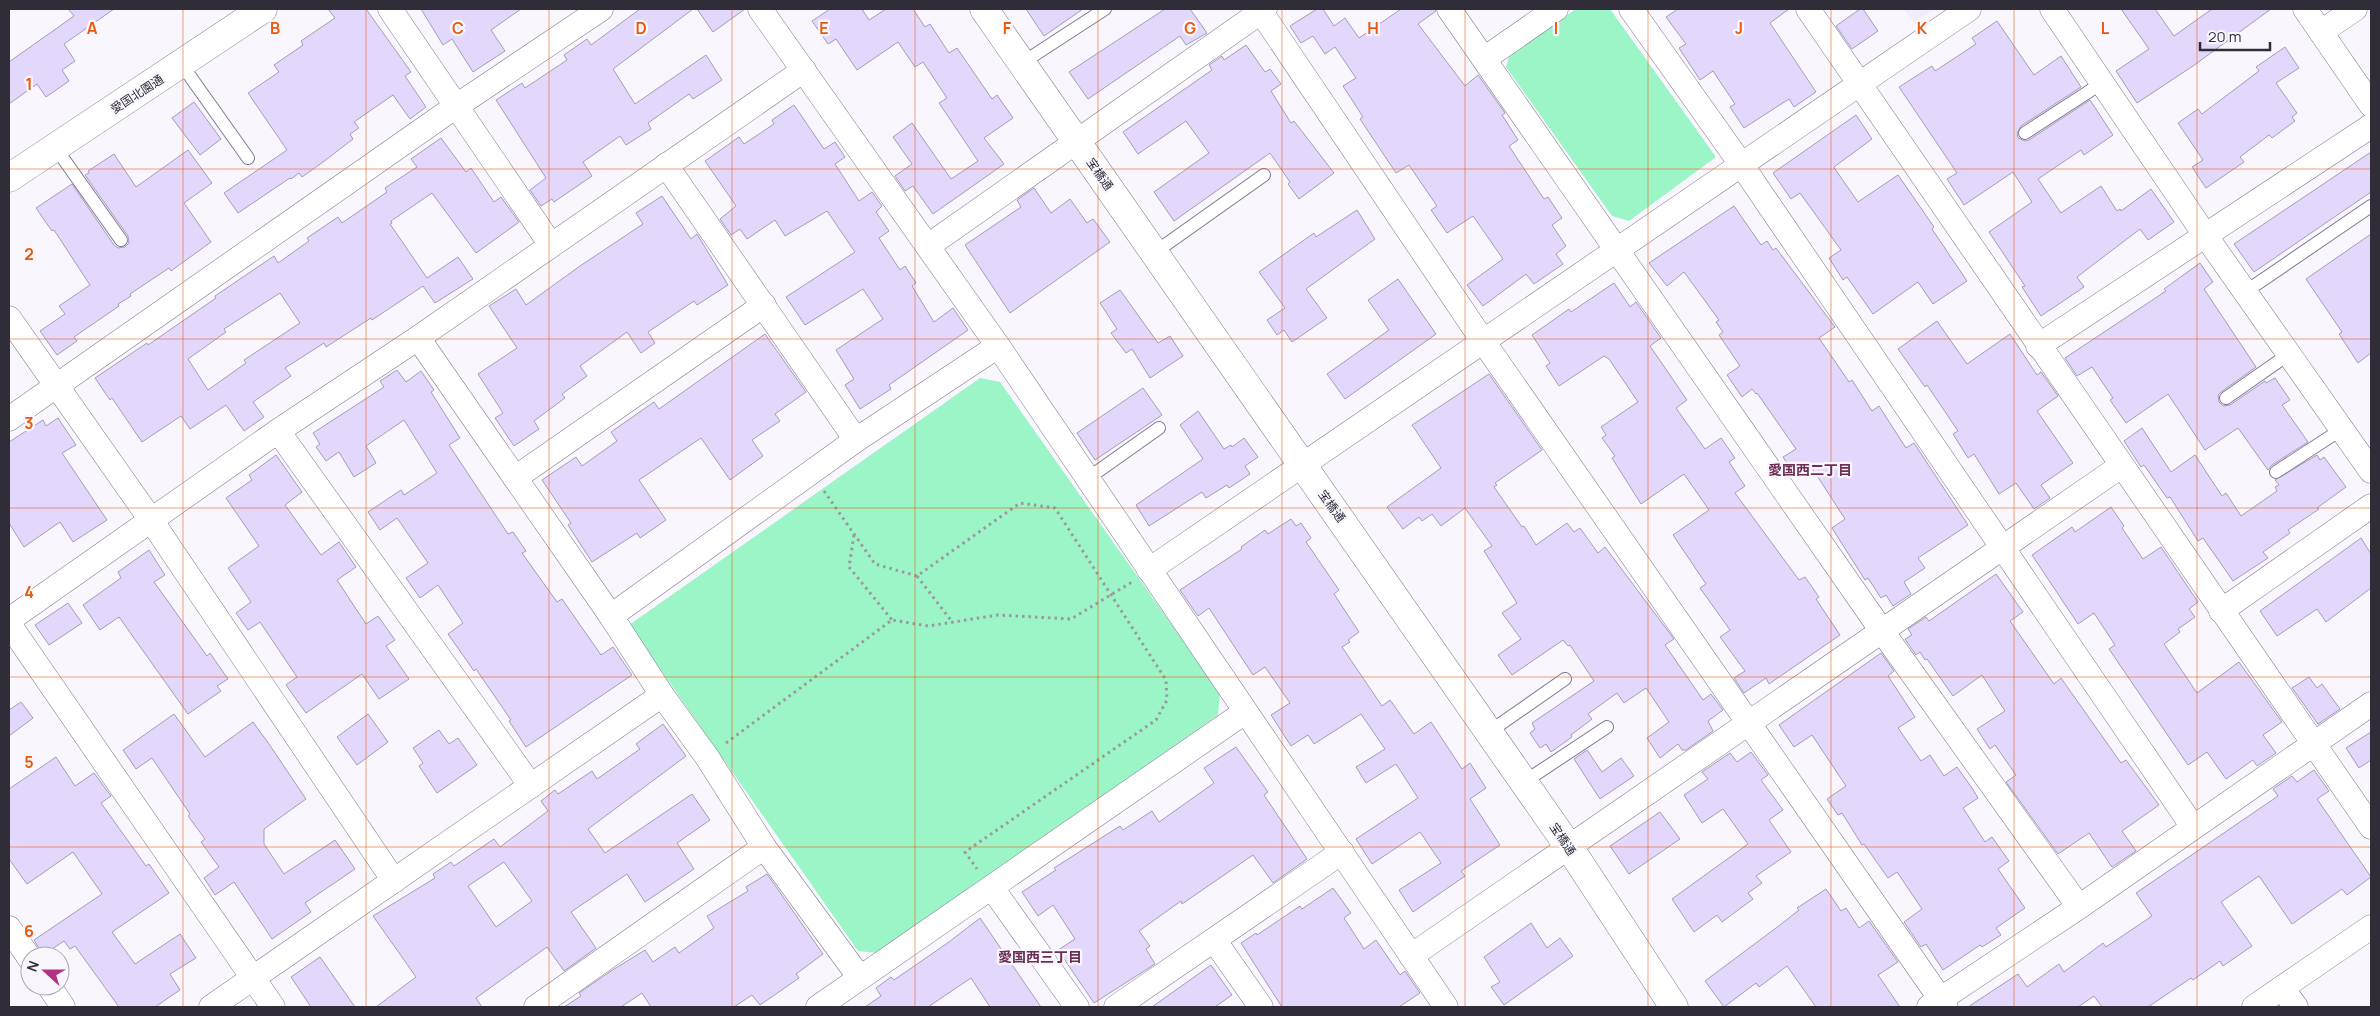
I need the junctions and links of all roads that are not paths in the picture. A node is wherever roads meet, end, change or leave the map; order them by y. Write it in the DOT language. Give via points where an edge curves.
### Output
graph roads {
  1 [pos="263,9"];
  2 [pos="390,9"];
  3 [pos="601,9"];
  4 [pos="760,9"];
  5 [pos="984,9"];
  6 [pos="1105,9"];
  7 [pos="1449,9"];
  8 [pos="1556,9"];
  9 [pos="1631,9"];
  10 [pos="1808,9"];
  11 [pos="1969,9"];
  12 [pos="2052,9"];
  13 [pos="2305,9"];
  14 [pos="2355,9"];
  15 [pos="1262,10"];
  16 [pos="2321,32"];
  17 [pos="1484,59"];
  18 [pos="1022,63"];
  19 [pos="182,65"];
  20 [pos="804,70"];
  21 [pos="2102,83"];
  22 [pos="1861,84"];
  23 [pos="2371,105"];
  24 [pos="455,107"];
  25 [pos="2371,126"];
  26 [pos="2025,133"];
  27 [pos="1076,141"];
  28 [pos="55,147"];
  29 [pos="248,158"];
  30 [pos="1741,164"];
  31 [pos="666,165"];
  32 [pos="11,171"];
  33 [pos="1264,174"];
  34 [pos="2371,206"];
  35 [pos="2205,235"];
  36 [pos="121,240"];
  37 [pos="550,245"];
  38 [pos="928,246"];
  39 [pos="1617,249"];
  40 [pos="1154,253"];
  41 [pos="2245,292"];
  42 [pos="764,305"];
  43 [pos="9,318"];
  44 [pos="418,338"];
  45 [pos="1483,341"];
  46 [pos="998,346"];
  47 [pos="2038,346"];
  48 [pos="2289,354"];
  49 [pos="56,386"];
  50 [pos="2226,398"];
  51 [pos="9,419"];
  52 [pos="1159,428"];
  53 [pos="2342,429"];
  54 [pos="278,431"];
  55 [pos="856,440"];
  56 [pos="2121,466"];
  57 [pos="1303,467"];
  58 [pos="2371,471"];
  59 [pos="2276,472"];
  60 [pos="515,478"];
  61 [pos="1087,480"];
  62 [pos="2371,506"];
  63 [pos="151,520"];
  64 [pos="2003,547"];
  65 [pos="1149,570"];
  66 [pos="2221,611"];
  67 [pos="611,616"];
  68 [pos="9,620"];
  69 [pos="9,624"];
  70 [pos="1882,631"];
  71 [pos="1565,679"];
  72 [pos="662,695"];
  73 [pos="2371,704"];
  74 [pos="1246,712"];
  75 [pos="1749,723"];
  76 [pos="1608,727"];
  77 [pos="1489,732"];
  78 [pos="2312,744"];
  79 [pos="1524,782"];
  80 [pos="531,786"];
  81 [pos="2194,827"];
  82 [pos="2371,828"];
  83 [pos="1569,847"];
  84 [pos="764,848"];
  85 [pos="1342,852"];
  86 [pos="394,880"];
  87 [pos="992,888"];
  88 [pos="2079,907"];
  89 [pos="2371,927"];
  90 [pos="9,928"];
  91 [pos="1214,940"];
  92 [pos="21,946"];
  93 [pos="1411,956"];
  94 [pos="254,978"];
  95 [pos="860,978"];
  96 [pos="2282,988"];
  97 [pos="55,996"];
  98 [pos="1938,1005"];
  99 [pos="63,1007"];
  100 [pos="211,1007"];
  101 [pos="273,1007"];
  102 [pos="536,1007"];
  103 [pos="818,1007"];
  104 [pos="1077,1007"];
  105 [pos="1116,1007"];
  106 [pos="1261,1007"];
  107 [pos="1446,1007"];
  108 [pos="1674,1007"];
  109 [pos="2254,1007"];
  110 [pos="2296,1007"];
  1 -- 19 [label="street, 愛国北園通"];
  2 -- 24 [label="street"];
  3 -- 24 [label="street"];
  4 -- 20 [label="street"];
  5 -- 18 [label="street, 宝橋通"];
  6 -- 18 [label="lane"];
  7 -- 17 [label="street"];
  8 -- 17 [label="street"];
  9 -- 30 [label="street"];
  10 -- 22 [label="street"];
  11 -- 22 [label="street"];
  12 -- 21 [label="street"];
  13 -- 16 [label="street"];
  14 -- 16 [label="street"];
  15 -- 27 [label="street"];
  15 -- 45 [label="street"];
  16 -- 23 [label="street"];
  17 -- 39 [label="street"];
  18 -- 27 [label="street, 宝橋通"];
  19 -- 28 [label="street, 愛国北園通"];
  19 -- 29 [label="lane"];
  20 -- 31 [label="street"];
  20 -- 38 [label="street"];
  21 -- 26 [label="lane"];
  21 -- 35 [label="street"];
  22 -- 30 [label="street"];
  22 -- 47 [label="street"];
  24 -- 37 [label="street"];
  24 -- 49 [label="street"];
  25 -- 35 [label="street"];
  27 -- 38 [label="street"];
  27 -- 40 [label="street, 宝橋通"];
  28 -- 32 [label="street, 愛国北園通"];
  28 -- 36 [label="lane"];
  30 -- 39 [label="street"];
  30 -- 64 [label="street"];
  31 -- 37 [label="street"];
  31 -- 42 [label="street"];
  33 -- 40 [label="lane"];
  34 -- 41 [label="lane"];
  35 -- 41 [label="street"];
  35 -- 47 [label="street"];
  37 -- 44 [label="street"];
  38 -- 46 [label="street"];
  39 -- 45 [label="street"];
  39 -- 70 [label="street"];
  40 -- 57 [label="street, 宝橋通"];
  41 -- 48 [label="street"];
  42 -- 55 [label="street"];
  42 -- 60 [label="street"];
  43 -- 49 [label="street"];
  44 -- 54 [label="street"];
  44 -- 60 [label="street"];
  45 -- 57 [label="street"];
  45 -- 75 [label="street"];
  46 -- 55 [label="street"];
  46 -- 61 [label="street"];
  47 -- 56 [label="street"];
  48 -- 50 [label="lane"];
  48 -- 53 [label="street"];
  49 -- 51 [label="street"];
  49 -- 63 [label="street"];
  52 -- 61 [label="lane"];
  53 -- 58 [label="street"];
  53 -- 59 [label="lane"];
  54 -- 63 [label="street"];
  54 -- 80 [label="street"];
  55 -- 67 [label="street"];
  56 -- 64 [label="street"];
  56 -- 66 [label="street"];
  57 -- 65 [label="street"];
  57 -- 77 [label="street, 宝橋通"];
  60 -- 67 [label="street"];
  61 -- 65 [label="street"];
  62 -- 66 [label="street"];
  63 -- 68 [label="street"];
  63 -- 86 [label="street"];
  64 -- 70 [label="street"];
  64 -- 81 [label="street"];
  65 -- 74 [label="street"];
  66 -- 78 [label="street"];
  67 -- 72 [label="street"];
  69 -- 94 [label="street"];
  70 -- 75 [label="street"];
  70 -- 88 [label="street"];
  71 -- 77 [label="lane"];
  72 -- 80 [label="street"];
  72 -- 84 [label="street"];
  73 -- 78 [label="street"];
  74 -- 85 [label="street"];
  74 -- 87 [label="street"];
  75 -- 83 [label="street"];
  75 -- 98 [label="street"];
  76 -- 79 [label="lane"];
  77 -- 79 [label="street, 宝橋通"];
  78 -- 81 [label="street"];
  78 -- 82 [label="street"];
  79 -- 83 [label="street, 宝橋通"];
  80 -- 86 [label="street"];
  81 -- 88 [label="street"];
  83 -- 93 [label="street"];
  83 -- 108 [label="street, 宝橋通"];
  84 -- 95 [label="street"];
  84 -- 102 [label="street"];
  85 -- 91 [label="street"];
  85 -- 93 [label="street"];
  86 -- 94 [label="street"];
  87 -- 95 [label="street"];
  87 -- 104 [label="street"];
  88 -- 98 [label="street"];
  89 -- 96 [label="street"];
  90 -- 92 [label="street"];
  91 -- 105 [label="street"];
  91 -- 106 [label="street"];
  93 -- 107 [label="street"];
  94 -- 100 [label="street"];
  94 -- 101 [label="street"];
  95 -- 103 [label="street"];
  96 -- 109 [label="street"];
  96 -- 110 [label="street"];
  97 -- 99 [label="street"];
}
